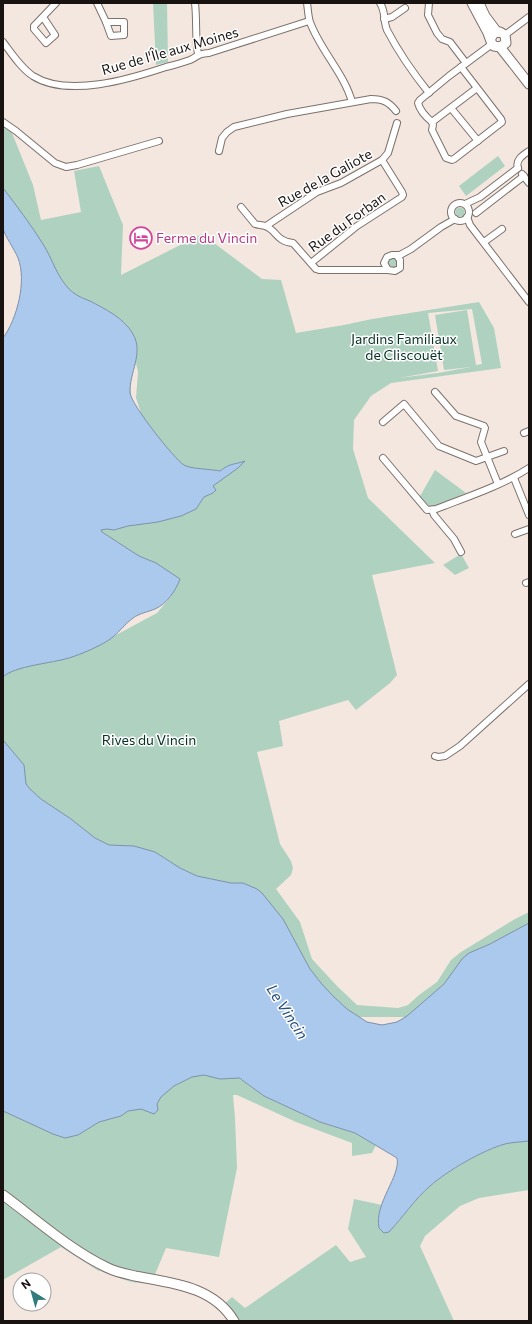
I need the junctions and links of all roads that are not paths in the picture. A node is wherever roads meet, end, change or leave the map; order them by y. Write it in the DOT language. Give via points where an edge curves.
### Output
graph roads {
  1 [pos="56,3"];
  2 [pos="97,3"];
  3 [pos="195,3"];
  4 [pos="307,3"];
  5 [pos="380,3"];
  6 [pos="429,3"];
  7 [pos="472,3"];
  8 [pos="479,3"];
  9 [pos="405,8"];
  10 [pos="529,17"];
  11 [pos="43,18"];
  12 [pos="384,19"];
  13 [pos="309,20"];
  14 [pos="106,22"];
  15 [pos="499,40"];
  16 [pos="3,42"];
  17 [pos="198,54"];
  18 [pos="463,65"];
  19 [pos="529,74"];
  20 [pos="529,84"];
  21 [pos="477,88"];
  22 [pos="429,93"];
  23 [pos="352,102"];
  24 [pos="451,108"];
  25 [pos="396,110"];
  26 [pos="3,122"];
  27 [pos="432,122"];
  28 [pos="397,123"];
  29 [pos="159,141"];
  30 [pos="478,141"];
  31 [pos="219,151"];
  32 [pos="529,151"];
  33 [pos="382,160"];
  34 [pos="518,168"];
  35 [pos="524,176"];
  36 [pos="529,183"];
  37 [pos="480,197"];
  38 [pos="465,204"];
  39 [pos="241,208"];
  40 [pos="469,210"];
  41 [pos="476,213"];
  42 [pos="453,217"];
  43 [pos="468,217"];
  44 [pos="266,226"];
  45 [pos="502,229"];
  46 [pos="484,242"];
  47 [pos="411,249"];
  48 [pos="397,256"];
  49 [pos="311,263"];
  50 [pos="401,263"];
  51 [pos="384,264"];
  52 [pos="372,270"];
  53 [pos="388,270"];
  54 [pos="529,302"];
  55 [pos="435,392"];
  56 [pos="383,422"];
  57 [pos="504,451"];
  58 [pos="383,458"];
  59 [pos="488,458"];
  60 [pos="529,468"];
  61 [pos="514,478"];
  62 [pos="498,484"];
  63 [pos="432,510"];
  64 [pos="529,515"];
  65 [pos="529,529"];
  66 [pos="515,534"];
  67 [pos="460,552"];
  68 [pos="529,684"];
  69 [pos="435,756"];
  70 [pos="3,1194"];
  71 [pos="234,1321"];
  1 -- 11 [label="street"];
  2 -- 14 [label="street"];
  3 -- 17 [label="street"];
  4 -- 13 [label="street"];
  5 -- 12 [label="street" via="384,8"];
  6 -- 18 [label="street" via="428,15 437,33 442,39 450,42"];
  7 -- 15 [label="street"];
  8 -- 15 [label="street"];
  9 -- 12 [label="street"];
  10 -- 15 [label="street"];
  12 -- 22 [label="street" via="401,56"];
  13 -- 17 [label="street, Rue de l'Île aux Moines" via="209,53"];
  13 -- 23 [label="street" via="348,89"];
  15 -- 18 [label="street"];
  15 -- 19 [label="street"];
  15 -- 20 [label="street"];
  16 -- 17 [label="street, Rue de l'Île aux Moines" via="23,67 34,76 71,86 101,84 129,78 192,59"];
  18 -- 21 [label="street"];
  18 -- 22 [label="street"];
  21 -- 24 [label="street"];
  21 -- 30 [label="street" via="502,122"];
  22 -- 27 [label="street" via="418,105"];
  23 -- 25 [label="street" via="383,100 389,102"];
  23 -- 31 [label="street" via="234,127 222,138"];
  24 -- 27 [label="street"];
  24 -- 30 [label="street"];
  26 -- 29 [label="street" via="55,163 66,167"];
  27 -- 30 [label="street" via="432,130 446,158 454,159"];
  28 -- 33 [label="street, Rue de la Galiote" via="388,153"];
  32 -- 34 [label="street" via="519,159"];
  33 -- 44 [label="street, Rue de la Galiote" via="341,183 317,192"];
  33 -- 49 [label="street, Rue du Forban" via="402,192 402,197 356,226"];
  34 -- 35 [label="street"];
  34 -- 37 [label="street"];
  35 -- 36 [label="street"];
  35 -- 41 [label="street"];
  37 -- 38 [label="street"];
  37 -- 40 [label="street"];
  38 -- 40 [label="street"];
  38 -- 42 [label="street" via="455,205 452,209"];
  39 -- 44 [label="street" via="254,224"];
  40 -- 43 [label="street"];
  42 -- 43 [label="street" via="463,221"];
  42 -- 47 [label="street"];
  43 -- 46 [label="street" via="470,226"];
  44 -- 49 [label="street" via="280,239 296,245"];
  45 -- 46 [label="street"];
  46 -- 54 [label="street"];
  47 -- 48 [label="street"];
  47 -- 50 [label="street"];
  48 -- 50 [label="street"];
  48 -- 51 [label="street" via="387,257"];
  49 -- 52 [label="street" via="319,270"];
  50 -- 53 [label="street" via="395,272"];
  51 -- 52 [label="street"];
  51 -- 53 [label="street"];
  52 -- 53 [label="street"];
  55 -- 59 [label="street" via="456,416 484,426 482,442"];
  56 -- 59 [label="street" via="404,404 439,446 476,461"];
  57 -- 59 [label="street"];
  58 -- 63 [label="street" via="426,509"];
  59 -- 62 [label="street"];
  60 -- 61 [label="street"];
  61 -- 62 [label="street"];
  61 -- 64 [label="street"];
  62 -- 63 [label="street"];
  63 -- 67 [label="street" via="454,539"];
  65 -- 66 [label="street"];
  68 -- 69 [label="street" via="460,746 445,756"];
  70 -- 71 [label="street" via="78,1252 96,1262 111,1270 192,1288 216,1301"];
}
